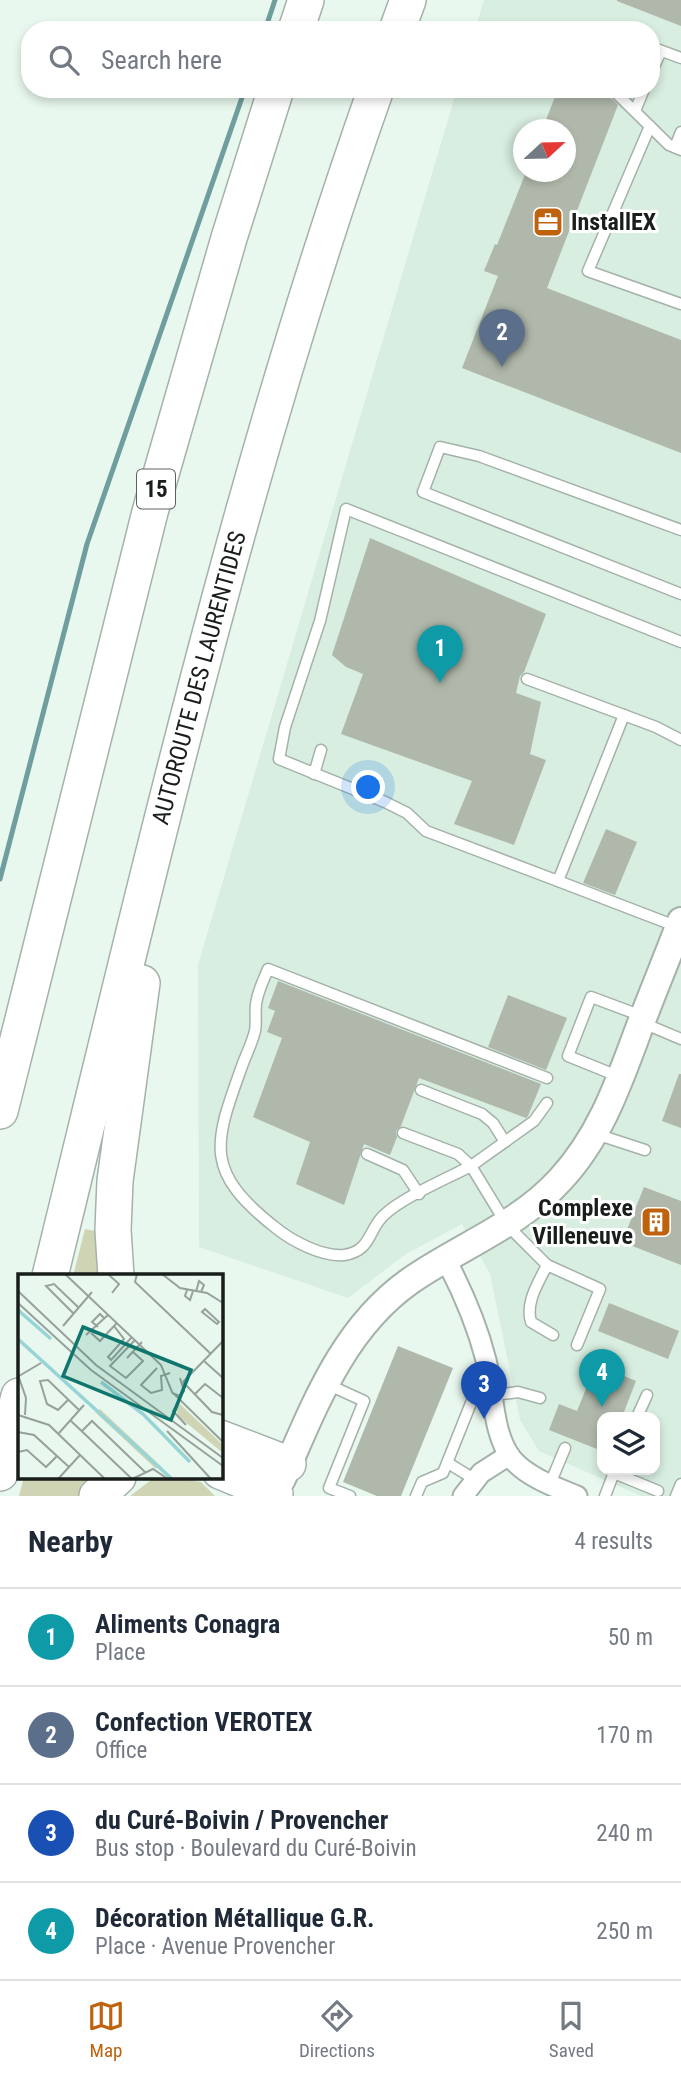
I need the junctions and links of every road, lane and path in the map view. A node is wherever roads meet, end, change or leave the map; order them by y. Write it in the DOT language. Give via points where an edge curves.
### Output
graph roads {
  1 [pos="306,0"];
  2 [pos="408,0"];
  3 [pos="299,21"];
  4 [pos="400,21"];
  5 [pos="660,50"];
  6 [pos="681,58"];
  7 [pos="273,98"];
  8 [pos="373,98"];
  9 [pos="621,98"];
  10 [pos="640,98"];
  11 [pos="635,111"];
  12 [pos="650,126"];
  13 [pos="681,132"];
  14 [pos="678,148"];
  15 [pos="681,304"];
  16 [pos="681,530"];
  17 [pos="681,594"];
  18 [pos="681,642"];
  19 [pos="527,679"];
  20 [pos="624,715"];
  21 [pos="681,740"];
  22 [pos="321,750"];
  23 [pos="314,774"];
  24 [pos="168,796"];
  25 [pos="558,881"];
  26 [pos="680,924"];
  27 [pos="643,1020"];
  28 [pos="681,1039"];
  29 [pos="547,1078"];
  30 [pos="621,1078"];
  31 [pos="421,1090"];
  32 [pos="547,1103"];
  33 [pos="0,1111"];
  34 [pos="403,1133"];
  35 [pos="596,1133"];
  36 [pos="505,1142"];
  37 [pos="645,1150"];
  38 [pos="367,1154"];
  39 [pos="471,1166"];
  40 [pos="419,1194"];
  41 [pos="506,1225"];
  42 [pos="446,1260"];
  43 [pos="547,1265"];
  44 [pos="50,1274"];
  45 [pos="116,1274"];
  46 [pos="553,1335"];
  47 [pos="577,1345"];
  48 [pos="325,1384"];
  49 [pos="493,1395"];
  50 [pos="647,1395"];
  51 [pos="540,1398"];
  52 [pos="18,1400"];
  53 [pos="639,1412"];
  54 [pos="222,1440"];
  55 [pos="565,1448"];
  56 [pos="509,1455"];
  57 [pos="448,1463"];
  58 [pos="222,1471"];
  59 [pos="0,1473"];
  60 [pos="613,1475"];
  61 [pos="621,1475"];
  62 [pos="117,1478"];
  63 [pos="474,1479"];
  64 [pos="550,1484"];
  65 [pos="681,1484"];
  66 [pos="279,1485"];
  67 [pos="658,1491"];
  68 [pos="97,1496"];
  69 [pos="350,1496"];
  70 [pos="416,1496"];
  71 [pos="463,1496"];
  72 [pos="577,1496"];
  73 [pos="605,1496"];
  74 [pos="676,1496"];
  1 -- 3 [label="highway"];
  2 -- 4 [label="highway"];
  5 -- 6 [label="lane"];
  7 -- 33 [label="highway, 15" via="150,512"];
  8 -- 24 [label="highway, AUTOROUTE DES LAURENTIDES" via="293,338"];
  9 -- 11 [label="lane"];
  10 -- 11 [label="lane"];
  11 -- 12 [label="lane"];
  12 -- 14 [label="lane"];
  12 -- 15 [label="lane" via="588,271"];
  13 -- 14 [label="lane"];
  16 -- 17 [label="lane" via="479,456 440,447 423,492"];
  18 -- 23 [label="lane" via="346,509 320,621 285,727 279,760"];
  19 -- 20 [label="lane"];
  20 -- 21 [label="lane"];
  20 -- 25 [label="lane"];
  22 -- 23 [label="lane"];
  23 -- 25 [label="lane" via="396,807 426,831"];
  24 -- 44 [label="highway, AUTOROUTE DES LAURENTIDES"];
  24 -- 45 [label="highway" via="120,1140 113,1222"];
  25 -- 26 [label="lane"];
  26 -- 27 [label="street" via="669,963"];
  27 -- 28 [label="lane"];
  27 -- 30 [label="street"];
  27 -- 30 [label="lane" via="591,997 568,1056"];
  29 -- 40 [label="lane" via="268,969 256,1000 255,1030 219,1137 222,1166 235,1188 280,1231 316,1250 344,1255 370,1240 381,1217"];
  30 -- 35 [label="street"];
  31 -- 36 [label="lane" via="482,1114"];
  32 -- 36 [label="lane" via="534,1121"];
  34 -- 39 [label="lane" via="458,1154"];
  35 -- 37 [label="lane"];
  35 -- 41 [label="street" via="560,1180"];
  36 -- 39 [label="lane"];
  38 -- 40 [label="lane" via="403,1170"];
  39 -- 40 [label="lane"];
  39 -- 41 [label="lane"];
  41 -- 42 [label="street"];
  41 -- 43 [label="lane"];
  42 -- 48 [label="street" via="409,1281 382,1304 348,1345"];
  42 -- 49 [label="street" via="474,1322"];
  43 -- 46 [label="lane" via="528,1314 531,1322"];
  43 -- 47 [label="lane" via="600,1289"];
  48 -- 66 [label="street"];
  48 -- 69 [label="lane" via="364,1401 329,1488"];
  49 -- 51 [label="lane" via="518,1392"];
  49 -- 56 [label="street" via="499,1435"];
  49 -- 57 [label="lane" via="470,1402"];
  50 -- 53 [label="lane"];
  52 -- 59 [label="highway"];
  54 -- 66 [label="highway"];
  55 -- 64 [label="lane"];
  56 -- 63 [label="street"];
  56 -- 64 [label="street" via="523,1470"];
  57 -- 63 [label="lane"];
  57 -- 70 [label="lane" via="443,1473 422,1482"];
  58 -- 66 [label="highway"];
  60 -- 73 [label="lane"];
  61 -- 67 [label="lane"];
  62 -- 68 [label="highway"];
  63 -- 71 [label="street"];
  64 -- 72 [label="street"];
  65 -- 74 [label="lane"];
}
